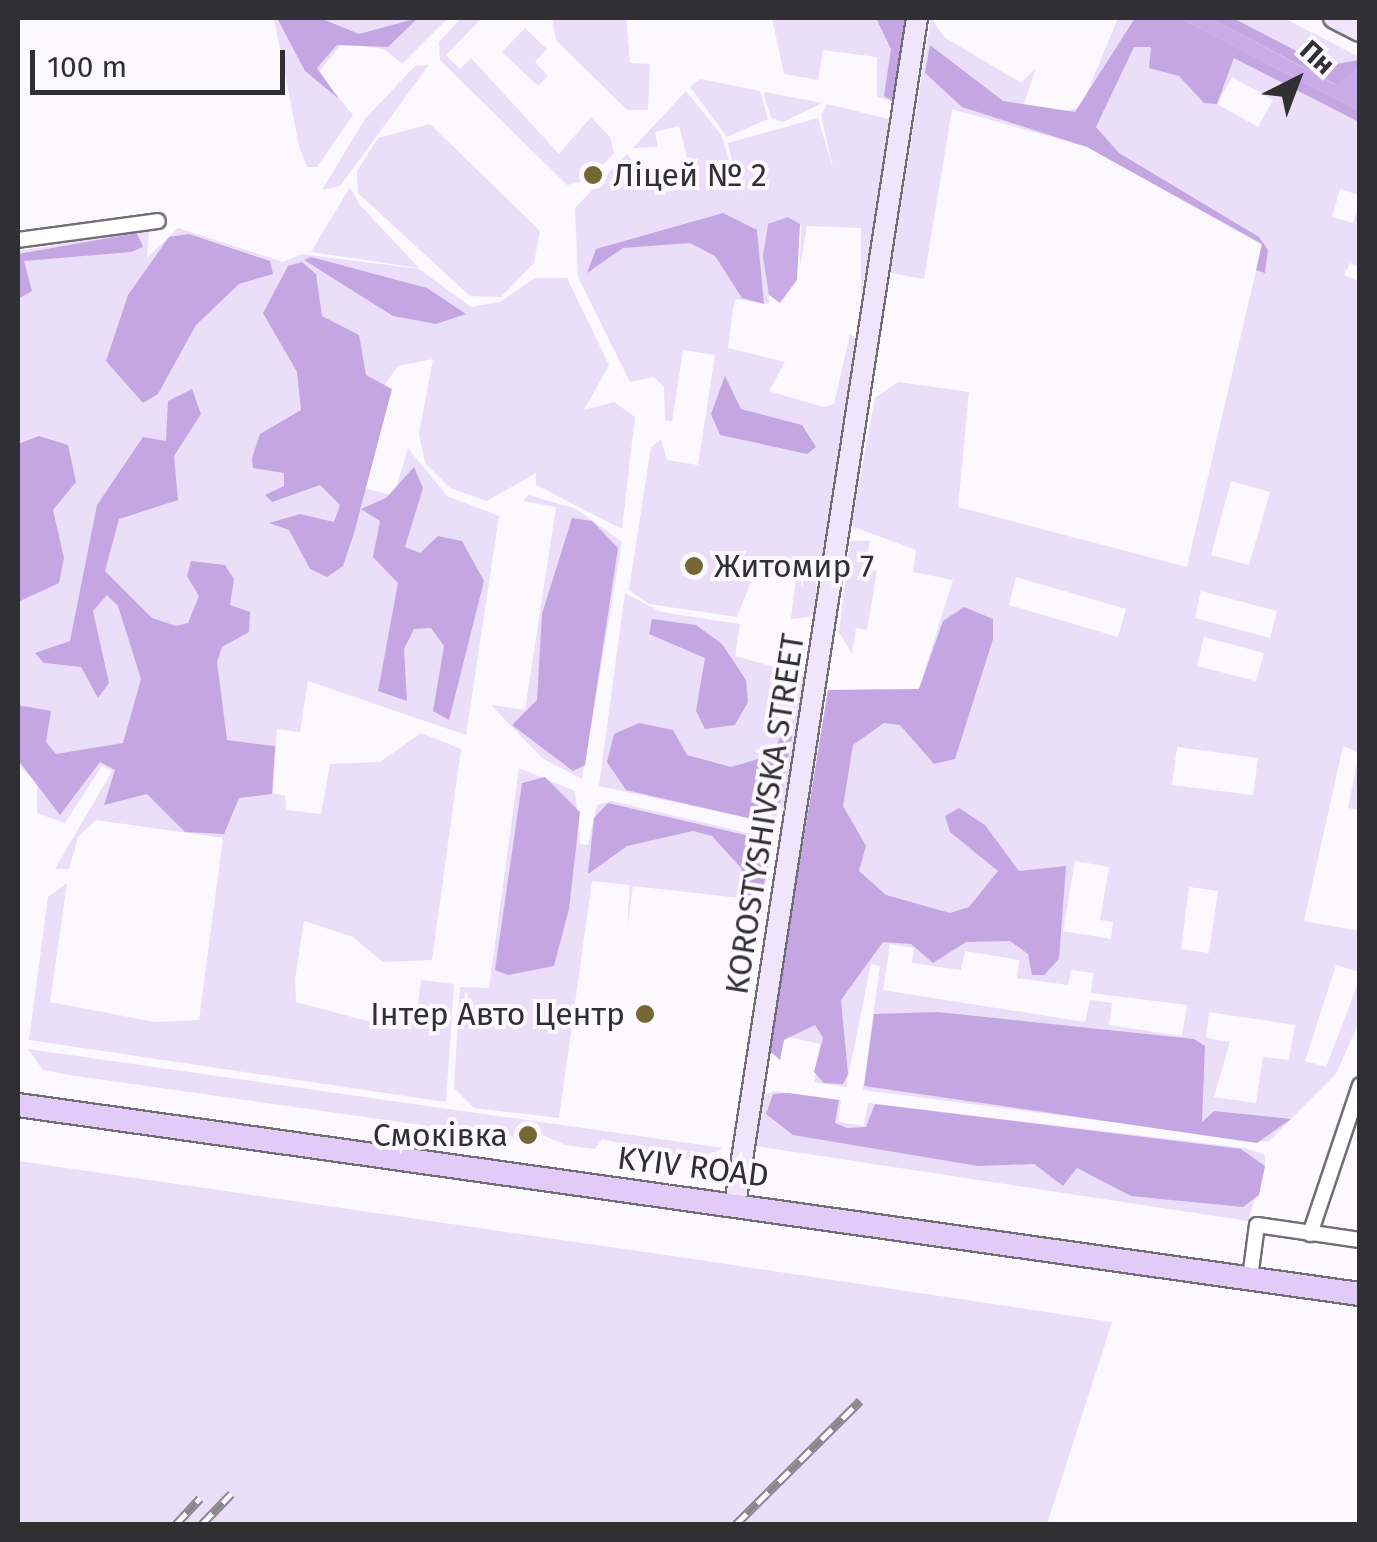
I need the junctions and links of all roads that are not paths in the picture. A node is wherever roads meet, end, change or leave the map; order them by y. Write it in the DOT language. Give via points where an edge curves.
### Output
graph roads {
  1 [pos="917,18"];
  2 [pos="1334,18"];
  3 [pos="1360,31"];
  4 [pos="158,221"];
  5 [pos="18,240"];
  6 [pos="1360,1084"];
  7 [pos="18,1105"];
  8 [pos="735,1205"];
  9 [pos="1310,1234"];
  10 [pos="1360,1240"];
  11 [pos="1250,1278"];
  12 [pos="1360,1294"];
  1 -- 8 [label="street, KOROSTYSHIVSKA STREET"];
  2 -- 3 [label="street"];
  4 -- 5 [label="street"];
  6 -- 9 [label="street"];
  7 -- 8 [label="main road, KYIV ROAD"];
  8 -- 11 [label="main road, KYIV ROAD"];
  9 -- 10 [label="street"];
  9 -- 11 [label="street" via="1257,1225"];
  11 -- 12 [label="main road, KYIV ROAD"];
}
